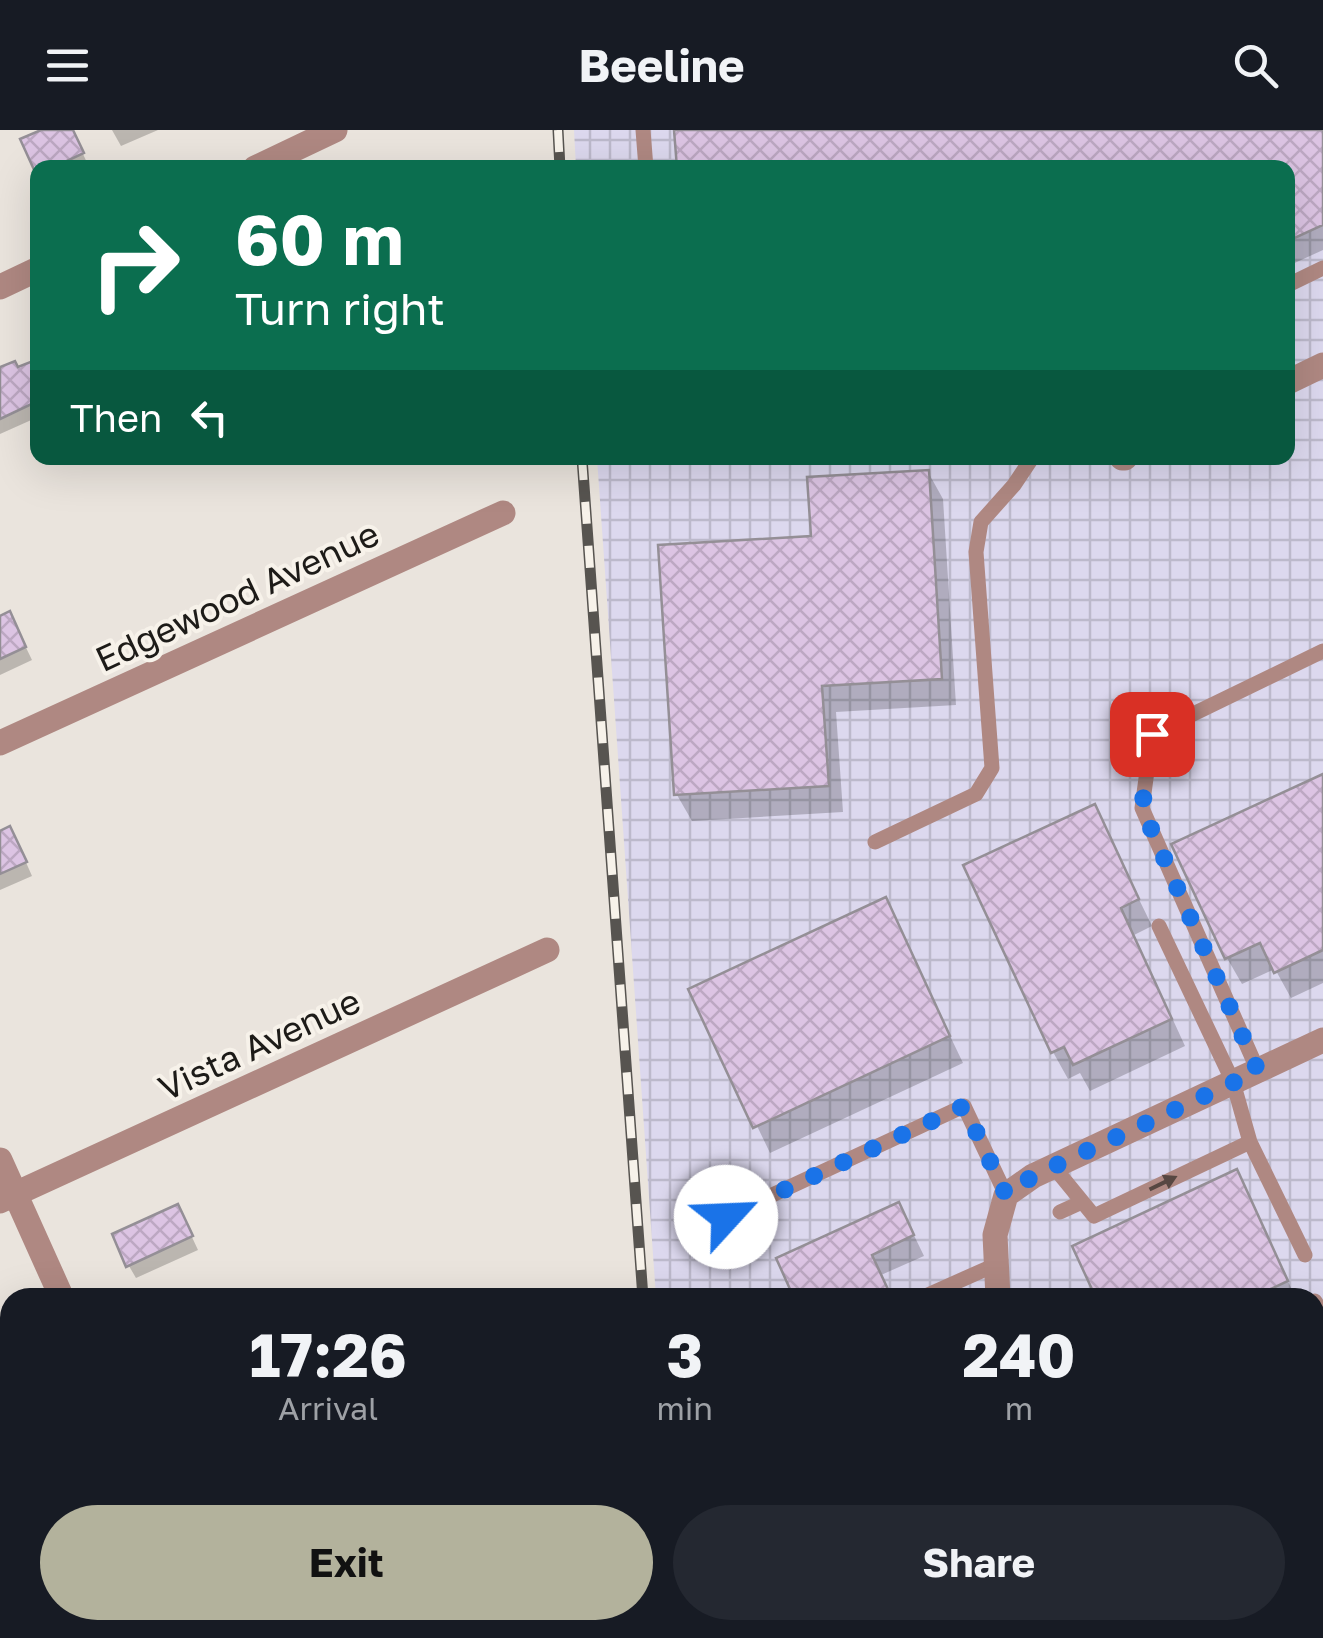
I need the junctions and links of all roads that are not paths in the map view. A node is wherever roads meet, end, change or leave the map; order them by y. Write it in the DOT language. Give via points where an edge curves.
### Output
graph roads {
  1 [pos="336,130"];
  2 [pos="642,130"];
  3 [pos="272,160"];
  4 [pos="645,160"];
  5 [pos="1323,268"];
  6 [pos="30,273"];
  7 [pos="1295,282"];
  8 [pos="0,287"];
  9 [pos="1323,365"];
  10 [pos="1295,379"];
  11 [pos="1027,465"];
  12 [pos="503,513"];
  13 [pos="1323,652"];
  14 [pos="0,742"];
  15 [pos="875,842"];
  16 [pos="1160,926"];
  17 [pos="546,950"];
  18 [pos="1323,1040"];
  19 [pos="1258,1071"];
  20 [pos="1233,1082"];
  21 [pos="1250,1142"];
  22 [pos="0,1160"];
  23 [pos="1053,1166"];
  24 [pos="1006,1195"];
  25 [pos="8,1198"];
  26 [pos="1082,1202"];
  27 [pos="1060,1212"];
  28 [pos="726,1217"];
  29 [pos="1305,1255"];
  30 [pos="995,1265"];
  31 [pos="57,1288"];
  32 [pos="944,1288"];
  33 [pos="997,1288"];
  1 -- 3 [label="street"];
  2 -- 4 [label="lane"];
  5 -- 7 [label="lane"];
  6 -- 8 [label="street"];
  9 -- 10 [label="street"];
  11 -- 15 [label="lane" via="981,522 976,552 992,768 976,794"];
  12 -- 14 [label="street, Edgewood Avenue"];
  13 -- 19 [label="lane" via="1152,734 1142,808"];
  16 -- 20 [label="lane"];
  17 -- 25 [label="street, Vista Avenue"];
  18 -- 19 [label="street"];
  19 -- 20 [label="street"];
  20 -- 21 [label="lane"];
  20 -- 23 [label="street"];
  26 -- 21 [label="lane, one-way" via="1094,1216"];
  21 -- 29 [label="lane"];
  22 -- 25 [label="street"];
  23 -- 24 [label="street"];
  23 -- 26 [label="lane"];
  24 -- 28 [label="lane" via="964,1106"];
  24 -- 30 [label="street"];
  25 -- 31 [label="street"];
  26 -- 27 [label="lane"];
  30 -- 32 [label="lane"];
  30 -- 33 [label="street"];
}
